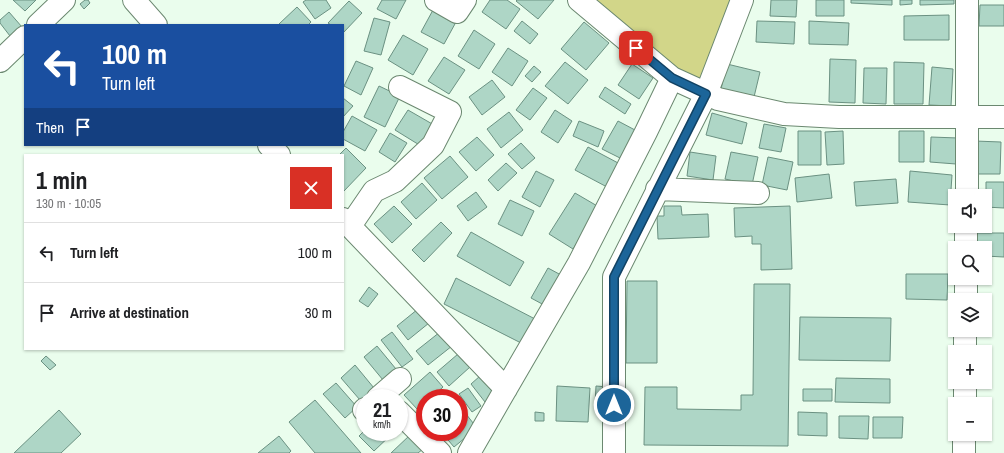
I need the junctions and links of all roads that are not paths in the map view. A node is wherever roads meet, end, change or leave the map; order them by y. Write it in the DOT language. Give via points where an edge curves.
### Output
graph roads {
  1 [pos="64,0"];
  2 [pos="134,0"];
  3 [pos="436,0"];
  4 [pos="465,0"];
  5 [pos="579,0"];
  6 [pos="742,0"];
  7 [pos="967,0"];
  8 [pos="39,24"];
  9 [pos="155,24"];
  10 [pos="24,38"];
  11 [pos="0,61"];
  12 [pos="672,78"];
  13 [pos="400,87"];
  14 [pos="706,94"];
  15 [pos="968,117"];
  16 [pos="1004,117"];
  17 [pos="270,146"];
  18 [pos="278,154"];
  19 [pos="657,189"];
  20 [pos="967,189"];
  21 [pos="758,193"];
  22 [pos="347,223"];
  23 [pos="400,379"];
  24 [pos="389,389"];
  25 [pos="506,389"];
  26 [pos="408,421"];
  27 [pos="964,441"];
  28 [pos="440,453"];
  29 [pos="469,453"];
  30 [pos="614,453"];
  31 [pos="964,453"];
  1 -- 8 [label="street"];
  2 -- 9 [label="street"];
  3 -- 4 [label="street" via="457,12"];
  5 -- 12 [label="street"];
  6 -- 14 [label="street"];
  7 -- 15 [label="street"];
  10 -- 11 [label="street"];
  12 -- 14 [label="street"];
  12 -- 25 [label="street" via="579,263"];
  13 -- 22 [label="street" via="450,112 433,145 395,181 374,191"];
  14 -- 15 [label="street" via="784,114 839,117"];
  14 -- 19 [label="street"];
  15 -- 16 [label="street"];
  15 -- 20 [label="street"];
  17 -- 18 [label="street"];
  19 -- 21 [label="street"];
  19 -- 30 [label="street" via="614,277"];
  22 -- 25 [label="street"];
  23 -- 24 [label="street"];
  25 -- 29 [label="street"];
  26 -- 28 [label="street"];
  27 -- 31 [label="street"];
}
